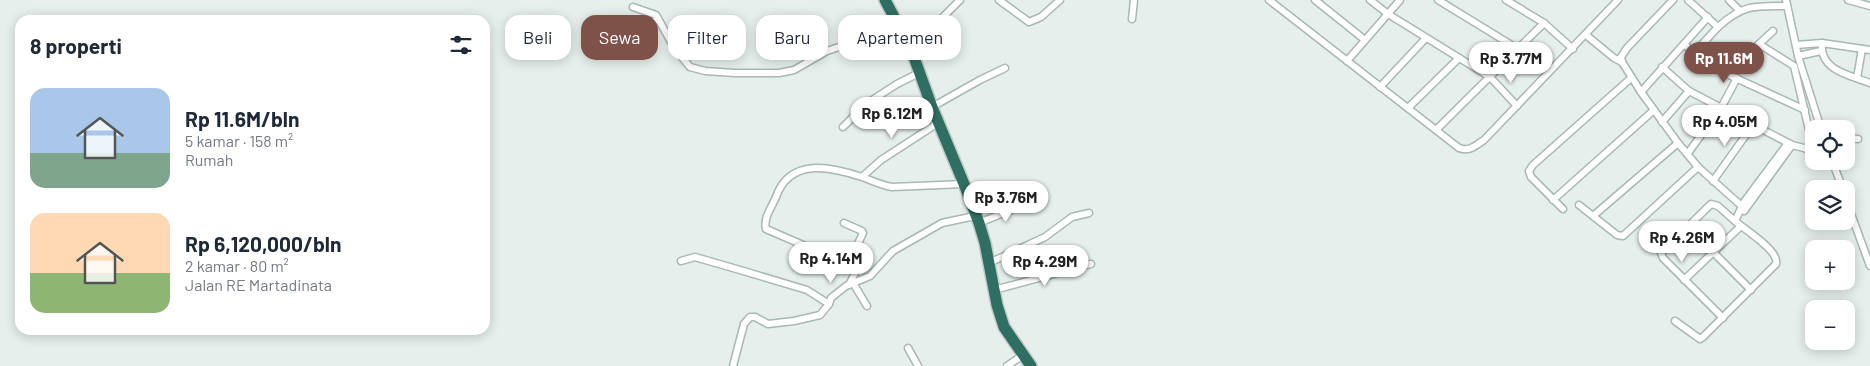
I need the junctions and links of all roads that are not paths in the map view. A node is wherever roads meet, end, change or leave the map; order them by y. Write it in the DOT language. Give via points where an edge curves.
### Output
graph roads {
  1 [pos="884,0"];
  2 [pos="960,0"];
  3 [pos="999,0"];
  4 [pos="1060,0"];
  5 [pos="1134,0"];
  6 [pos="1269,0"];
  7 [pos="1315,0"];
  8 [pos="1370,0"];
  9 [pos="1400,0"];
  10 [pos="1438,0"];
  11 [pos="1506,0"];
  12 [pos="1618,0"];
  13 [pos="1674,0"];
  14 [pos="1688,0"];
  15 [pos="1729,0"];
  16 [pos="1848,0"];
  17 [pos="1862,2"];
  18 [pos="1786,3"];
  19 [pos="1870,6"];
  20 [pos="633,7"];
  21 [pos="1740,10"];
  22 [pos="1388,14"];
  23 [pos="656,15"];
  24 [pos="892,15"];
  25 [pos="945,15"];
  26 [pos="1708,18"];
  27 [pos="658,19"];
  28 [pos="1132,20"];
  29 [pos="1544,23"];
  30 [pos="1718,27"];
  31 [pos="1773,32"];
  32 [pos="1586,35"];
  33 [pos="1426,38"];
  34 [pos="1365,40"];
  35 [pos="1822,43"];
  36 [pos="1684,44"];
  37 [pos="1759,44"];
  38 [pos="1796,45"];
  39 [pos="838,47"];
  40 [pos="1518,49"];
  41 [pos="1573,49"];
  42 [pos="1862,49"];
  43 [pos="1870,50"];
  44 [pos="1821,51"];
  45 [pos="1694,53"];
  46 [pos="1798,56"];
  47 [pos="1459,58"];
  48 [pos="915,60"];
  49 [pos="1347,61"];
  50 [pos="1622,62"];
  51 [pos="1662,67"];
  52 [pos="1005,68"];
  53 [pos="919,73"];
  54 [pos="1727,74"];
  55 [pos="1490,77"];
  56 [pos="1631,78"];
  57 [pos="1737,78"];
  58 [pos="1857,78"];
  59 [pos="1870,83"];
  60 [pos="1380,87"];
  61 [pos="1689,91"];
  62 [pos="1641,92"];
  63 [pos="1517,106"];
  64 [pos="932,108"];
  65 [pos="1408,108"];
  66 [pos="1722,108"];
  67 [pos="1654,110"];
  68 [pos="1805,110"];
  69 [pos="1807,120"];
  70 [pos="1817,120"];
  71 [pos="1662,122"];
  72 [pos="938,123"];
  73 [pos="1754,126"];
  74 [pos="843,127"];
  75 [pos="1436,130"];
  76 [pos="1855,139"];
  77 [pos="1858,139"];
  78 [pos="1678,143"];
  79 [pos="1790,144"];
  80 [pos="1804,148"];
  81 [pos="1688,153"];
  82 [pos="1698,167"];
  83 [pos="862,177"];
  84 [pos="1714,181"];
  85 [pos="964,184"];
  86 [pos="1554,200"];
  87 [pos="1025,204"];
  88 [pos="1579,205"];
  89 [pos="1743,208"];
  90 [pos="1563,209"];
  91 [pos="1089,213"];
  92 [pos="1593,216"];
  93 [pos="977,220"];
  94 [pos="1735,221"];
  95 [pos="844,222"];
  96 [pos="1855,225"];
  97 [pos="1741,226"];
  98 [pos="803,245"];
  99 [pos="1714,252"];
  100 [pos="681,261"];
  101 [pos="989,264"];
  102 [pos="1091,264"];
  103 [pos="1870,266"];
  104 [pos="1684,280"];
  105 [pos="851,284"];
  106 [pos="994,290"];
  107 [pos="1750,290"];
  108 [pos="829,304"];
  109 [pos="867,306"];
  110 [pos="1722,318"];
  111 [pos="1675,321"];
  112 [pos="908,348"];
  113 [pos="1024,355"];
  114 [pos="733,366"];
  115 [pos="918,366"];
  116 [pos="1007,366"];
  117 [pos="1031,366"];
  1 -- 24 [label="highway"];
  2 -- 25 [label="street"];
  3 -- 4 [label="street" via="1029,22 1041,17"];
  5 -- 28 [label="street"];
  6 -- 49 [label="street"];
  7 -- 34 [label="street"];
  8 -- 22 [label="street"];
  9 -- 22 [label="street"];
  10 -- 40 [label="street"];
  11 -- 29 [label="street"];
  12 -- 32 [label="street"];
  13 -- 50 [label="street" via="1623,52"];
  14 -- 26 [label="street"];
  15 -- 21 [label="street"];
  16 -- 17 [label="street"];
  17 -- 19 [label="street"];
  18 -- 21 [label="street"];
  18 -- 38 [label="street"];
  20 -- 23 [label="street"];
  21 -- 30 [label="street"];
  22 -- 33 [label="street"];
  22 -- 34 [label="street"];
  26 -- 30 [label="street"];
  26 -- 36 [label="street"];
  27 -- 39 [label="street" via="690,67 705,71 780,73 794,70"];
  29 -- 40 [label="street"];
  29 -- 41 [label="street"];
  30 -- 45 [label="street"];
  31 -- 37 [label="street"];
  32 -- 41 [label="street"];
  32 -- 50 [label="street"];
  33 -- 47 [label="street"];
  33 -- 60 [label="street"];
  34 -- 49 [label="street"];
  35 -- 38 [label="street"];
  35 -- 42 [label="street"];
  35 -- 44 [label="street"];
  36 -- 45 [label="street"];
  36 -- 51 [label="street"];
  37 -- 54 [label="street"];
  37 -- 68 [label="street" via="1794,65"];
  38 -- 46 [label="street"];
  40 -- 55 [label="street"];
  41 -- 63 [label="street"];
  42 -- 43 [label="street"];
  42 -- 58 [label="street"];
  44 -- 46 [label="street"];
  44 -- 58 [label="street" via="1828,64"];
  45 -- 54 [label="street" via="1706,64"];
  46 -- 70 [label="street"];
  47 -- 55 [label="street"];
  47 -- 65 [label="street"];
  48 -- 53 [label="highway"];
  49 -- 60 [label="street"];
  50 -- 56 [label="street"];
  51 -- 61 [label="street"];
  51 -- 62 [label="street"];
  52 -- 64 [label="street"];
  53 -- 64 [label="highway"];
  53 -- 74 [label="street" via="866,104"];
  54 -- 57 [label="street"];
  55 -- 63 [label="street"];
  55 -- 75 [label="street"];
  56 -- 62 [label="street"];
  56 -- 86 [label="street" via="1531,168 1531,177"];
  57 -- 66 [label="street"];
  57 -- 68 [label="street"];
  58 -- 59 [label="street"];
  60 -- 65 [label="street"];
  61 -- 66 [label="street"];
  61 -- 71 [label="street"];
  62 -- 67 [label="street"];
  63 -- 75 [label="street" via="1472,149 1459,148"];
  64 -- 72 [label="highway"];
  65 -- 75 [label="street"];
  66 -- 73 [label="street"];
  66 -- 81 [label="street"];
  67 -- 71 [label="street"];
  67 -- 86 [label="street"];
  68 -- 69 [label="street"];
  71 -- 78 [label="street"];
  72 -- 83 [label="street"];
  72 -- 85 [label="highway"];
  73 -- 79 [label="street"];
  73 -- 84 [label="street"];
  76 -- 77 [label="street"];
  78 -- 81 [label="street"];
  78 -- 92 [label="street"];
  79 -- 80 [label="street"];
  79 -- 89 [label="street"];
  81 -- 82 [label="street"];
  82 -- 84 [label="street"];
  82 -- 92 [label="street" via="1624,235 1618,235"];
  83 -- 85 [label="street" via="892,187"];
  83 -- 98 [label="street" via="813,167 788,178 777,193 764,224 766,229"];
  84 -- 89 [label="street"];
  85 -- 93 [label="highway"];
  86 -- 90 [label="street"];
  87 -- 93 [label="street"];
  88 -- 92 [label="street"];
  89 -- 94 [label="street"];
  91 -- 101 [label="street" via="1072,217 1045,237"];
  93 -- 101 [label="highway"];
  93 -- 105 [label="street" via="942,223 893,251 870,276"];
  94 -- 97 [label="street"];
  94 -- 104 [label="street" via="1711,204 1662,250 1662,256"];
  95 -- 105 [label="street" via="863,233 854,252 857,262"];
  96 -- 103 [label="street"];
  97 -- 99 [label="street"];
  97 -- 107 [label="street" via="1759,239 1777,259 1775,266"];
  99 -- 104 [label="street"];
  99 -- 107 [label="street"];
  100 -- 108 [label="street" via="695,257 749,272 807,290"];
  101 -- 106 [label="highway"];
  102 -- 106 [label="street"];
  104 -- 110 [label="street"];
  105 -- 108 [label="street" via="831,298"];
  105 -- 109 [label="street"];
  106 -- 113 [label="highway" via="1004,327"];
  107 -- 110 [label="street"];
  108 -- 114 [label="street" via="820,315 794,321 768,324 755,317 748,318"];
  110 -- 111 [label="street" via="1700,339"];
  112 -- 115 [label="street"];
  113 -- 116 [label="street"];
  113 -- 117 [label="highway"];
}
